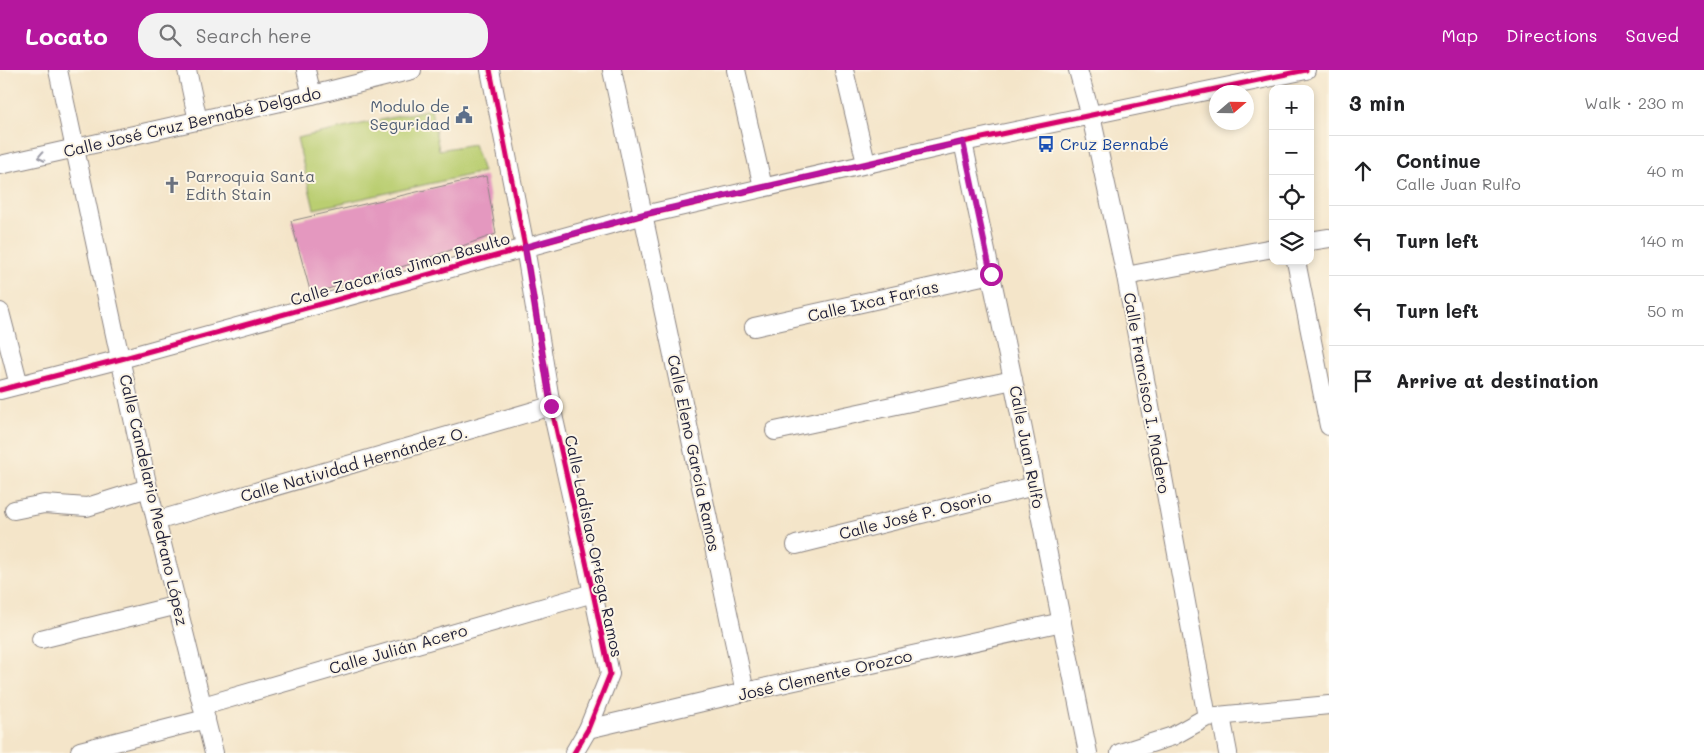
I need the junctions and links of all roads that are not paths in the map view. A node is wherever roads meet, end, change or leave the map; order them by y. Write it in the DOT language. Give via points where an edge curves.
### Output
graph roads {
  1 [pos="58,70"];
  2 [pos="187,70"];
  3 [pos="306,70"];
  4 [pos="412,70"];
  5 [pos="490,70"];
  6 [pos="612,70"];
  7 [pos="736,70"];
  8 [pos="844,70"];
  9 [pos="1078,70"];
  10 [pos="1306,70"];
  11 [pos="312,95"];
  12 [pos="1091,116"];
  13 [pos="198,121"];
  14 [pos="963,142"];
  15 [pos="76,150"];
  16 [pos="866,163"];
  17 [pos="0,165"];
  18 [pos="763,187"];
  19 [pos="644,214"];
  20 [pos="1329,238"];
  21 [pos="1314,241"];
  22 [pos="525,247"];
  23 [pos="1269,249"];
  24 [pos="1297,265"];
  25 [pos="991,274"];
  26 [pos="1126,276"];
  27 [pos="0,312"];
  28 [pos="754,327"];
  29 [pos="121,359"];
  30 [pos="1013,380"];
  31 [pos="19,385"];
  32 [pos="0,390"];
  33 [pos="551,406"];
  34 [pos="1329,426"];
  35 [pos="774,432"];
  36 [pos="1034,486"];
  37 [pos="148,488"];
  38 [pos="14,510"];
  39 [pos="156,521"];
  40 [pos="796,545"];
  41 [pos="593,593"];
  42 [pos="178,605"];
  43 [pos="1062,622"];
  44 [pos="41,639"];
  45 [pos="745,692"];
  46 [pos="1329,705"];
  47 [pos="204,712"];
  48 [pos="1214,716"];
  49 [pos="588,729"];
  50 [pos="80,751"];
  51 [pos="214,753"];
  52 [pos="574,753"];
  53 [pos="1088,753"];
  54 [pos="1120,753"];
  55 [pos="1228,753"];
  1 -- 15 [label="street, Calle Candelario Medrano López"];
  2 -- 13 [label="street"];
  3 -- 11 [label="street"];
  4 -- 11 [label="street, Calle José Cruz Bernabé Delgado"];
  5 -- 22 [label="street, Calle Ladislao Ortega Ramos"];
  6 -- 19 [label="street, Calle Eleno García Ramos"];
  7 -- 18 [label="street"];
  8 -- 16 [label="street"];
  9 -- 12 [label="street, Calle Francisco I. Madero"];
  10 -- 12 [label="street, Calle Zacarías Jimon Basulto"];
  11 -- 13 [label="street, Calle José Cruz Bernabé Delgado"];
  12 -- 14 [label="street, Calle Zacarías Jimon Basulto"];
  12 -- 26 [label="street, Calle Francisco I. Madero"];
  13 -- 15 [label="street, Calle José Cruz Bernabé Delgado"];
  14 -- 16 [label="street, Calle Zacarías Jimon Basulto"];
  14 -- 25 [label="street, Calle Juan Rulfo"];
  15 -- 17 [label="street, Calle José Cruz Bernabé Delgado, one-way"];
  15 -- 29 [label="street, Calle Candelario Medrano López"];
  16 -- 18 [label="street, Calle Zacarías Jimon Basulto"];
  18 -- 19 [label="street, Calle Zacarías Jimon Basulto"];
  19 -- 22 [label="street, Calle Zacarías Jimon Basulto"];
  19 -- 45 [label="street, Calle Eleno García Ramos"];
  20 -- 21 [label="street"];
  22 -- 29 [label="street, Calle Zacarías Jimon Basulto"];
  22 -- 33 [label="street, Calle Ladislao Ortega Ramos"];
  23 -- 26 [label="street"];
  24 -- 34 [label="street"];
  25 -- 28 [label="street, Calle Ixca Farías"];
  25 -- 30 [label="street, Calle Juan Rulfo"];
  26 -- 48 [label="street, Calle Francisco I. Madero"];
  27 -- 31 [label="street"];
  29 -- 31 [label="street, Calle Zacarías Jimon Basulto"];
  29 -- 37 [label="street, Calle Candelario Medrano López"];
  30 -- 35 [label="street"];
  30 -- 36 [label="street, Calle Juan Rulfo"];
  31 -- 32 [label="street, Calle Zacarías Jimon Basulto"];
  33 -- 39 [label="street, Calle Natividad Hernández O."];
  33 -- 41 [label="street, Calle Ladislao Ortega Ramos"];
  36 -- 40 [label="street, Calle José P. Osorio"];
  36 -- 43 [label="street, Calle Juan Rulfo"];
  37 -- 38 [label="street" via="87,507 44,504"];
  37 -- 39 [label="street, Calle Candelario Medrano López"];
  39 -- 42 [label="street, Calle Candelario Medrano López"];
  41 -- 47 [label="street, Calle Julián Acero"];
  41 -- 49 [label="street, Calle Ladislao Ortega Ramos" via="610,674"];
  42 -- 44 [label="street"];
  42 -- 47 [label="street, Calle Candelario Medrano López"];
  43 -- 45 [label="street, José Clemente Orozco"];
  43 -- 53 [label="street, Calle Juan Rulfo"];
  45 -- 49 [label="street, José Clemente Orozco"];
  46 -- 48 [label="street"];
  47 -- 50 [label="street, Calle Julián Acero"];
  47 -- 51 [label="street, Calle Candelario Medrano López"];
  48 -- 54 [label="street" via="1173,736"];
  48 -- 55 [label="street, Calle Francisco I. Madero"];
  49 -- 52 [label="street, Calle Ladislao Ortega Ramos"];
}
